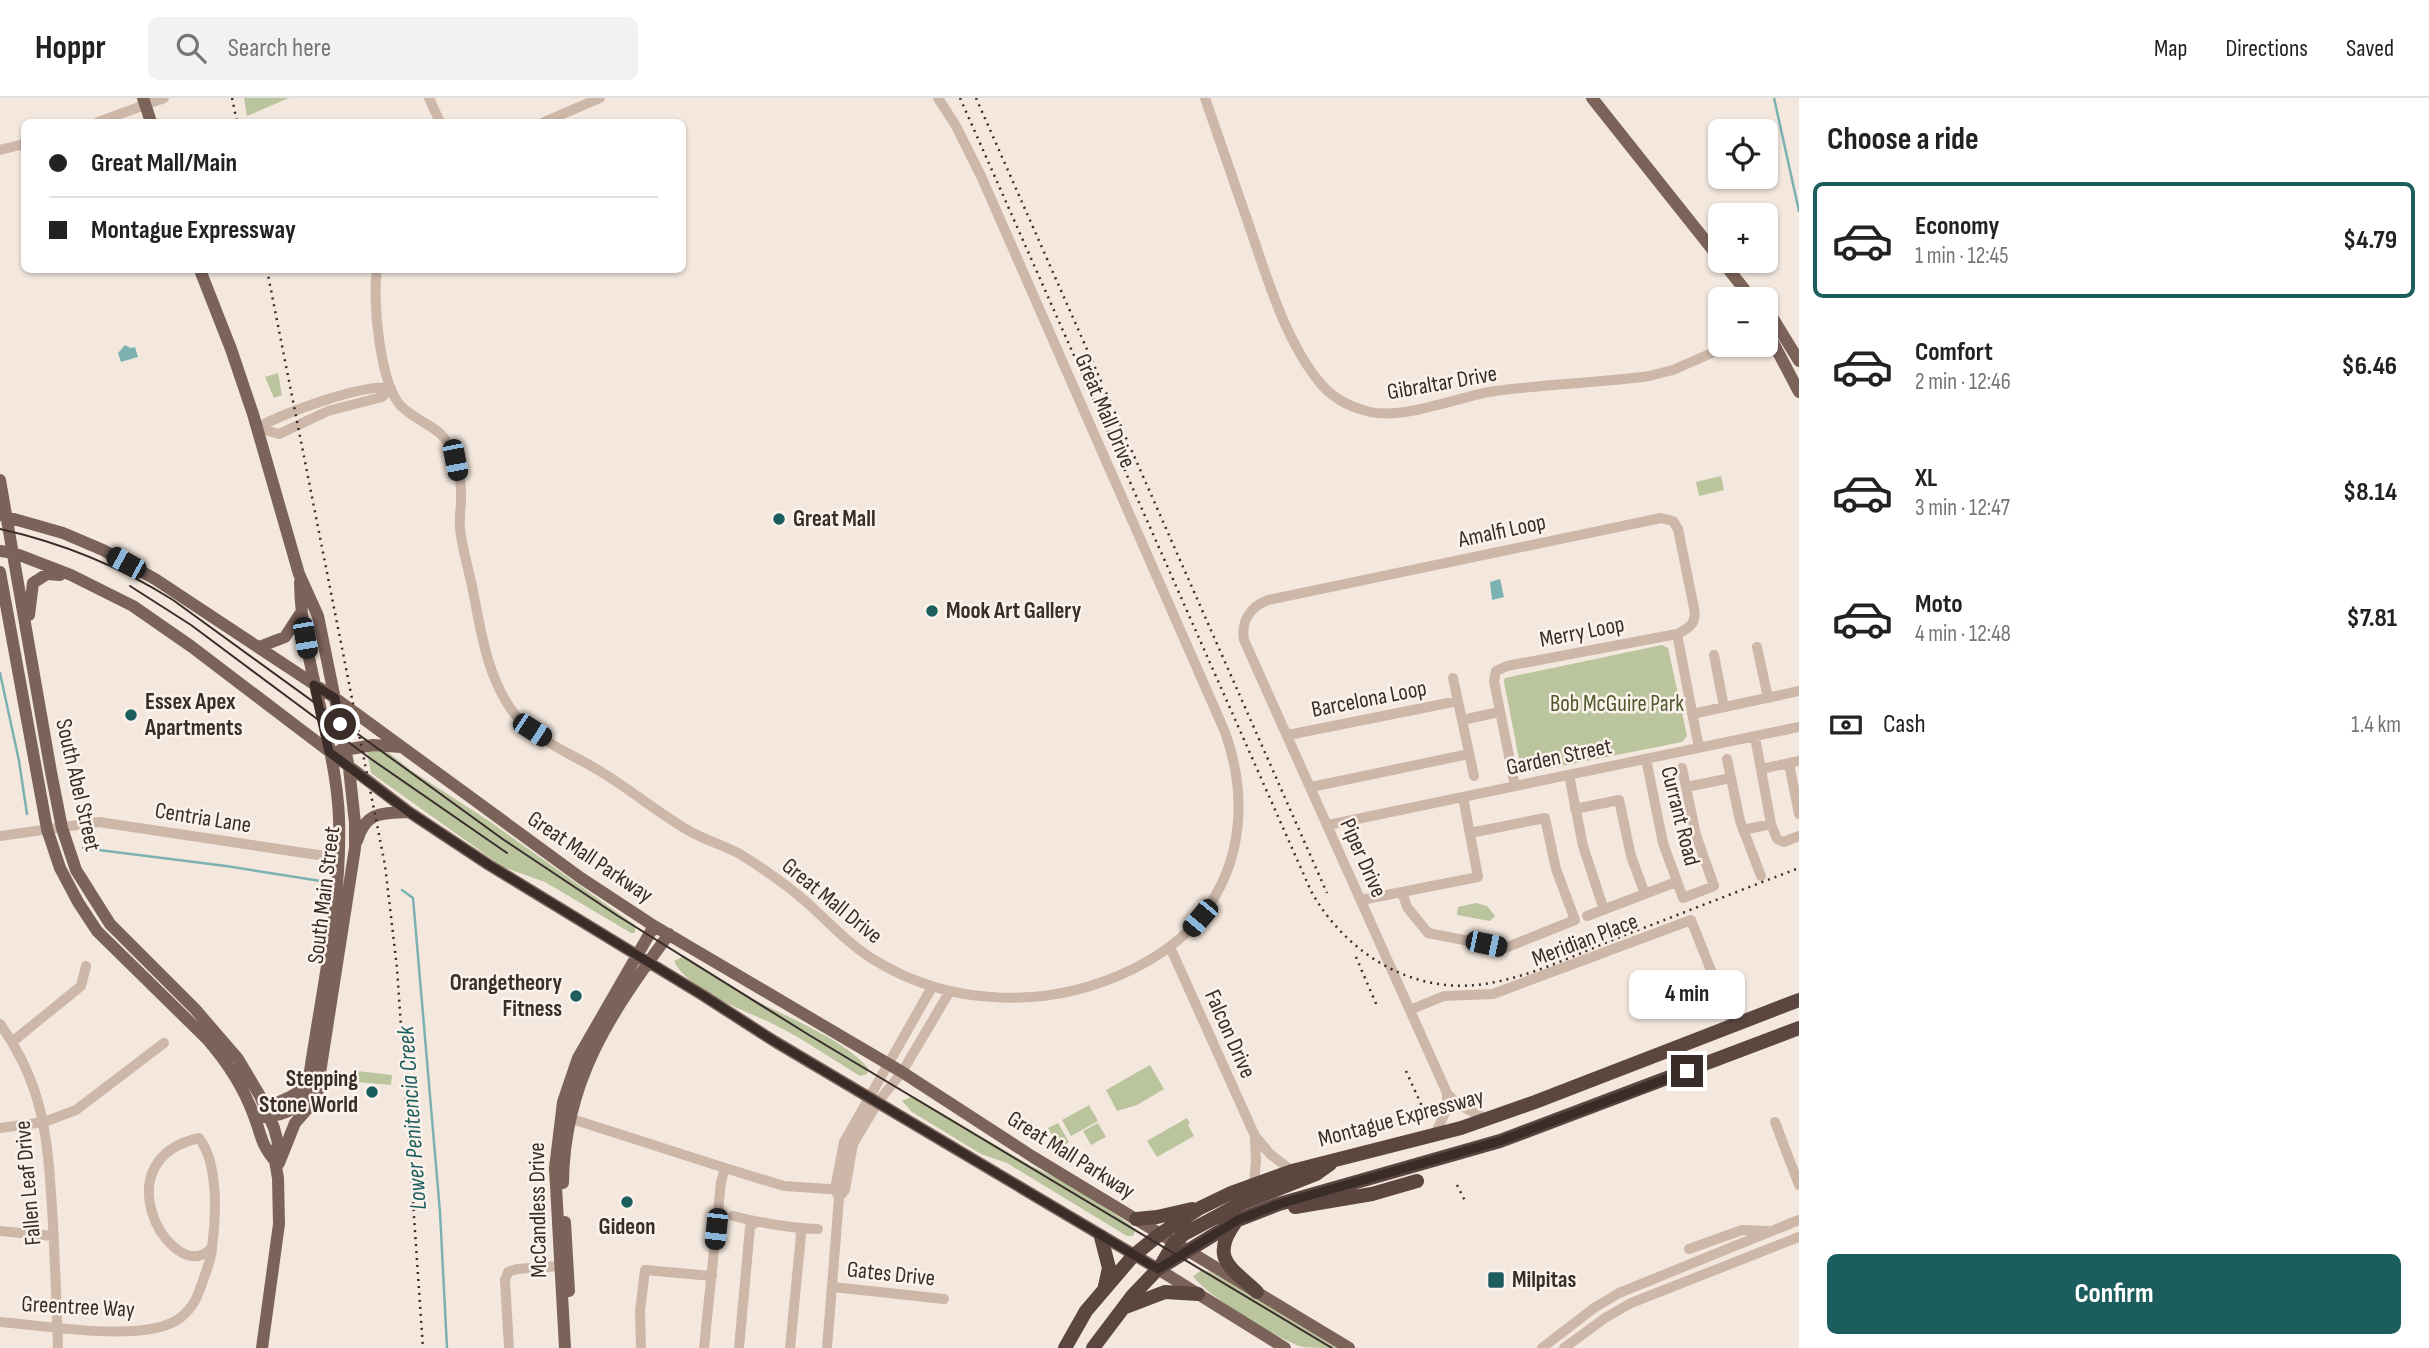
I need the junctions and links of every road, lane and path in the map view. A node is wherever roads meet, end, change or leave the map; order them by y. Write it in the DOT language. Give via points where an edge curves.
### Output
graph roads {
  1 [pos="164,98"];
  2 [pos="429,98"];
  3 [pos="600,98"];
  4 [pos="938,98"];
  5 [pos="1205,98"];
  6 [pos="1592,98"];
  7 [pos="144,102"];
  8 [pos="105,119"];
  9 [pos="150,119"];
  10 [pos="439,119"];
  11 [pos="551,119"];
  12 [pos="21,145"];
  13 [pos="0,150"];
  14 [pos="1708,244"];
  15 [pos="201,273"];
  16 [pos="377,273"];
  17 [pos="1731,273"];
  18 [pos="1742,287"];
  19 [pos="1778,335"];
  20 [pos="1778,345"];
  21 [pos="1708,352"];
  22 [pos="1799,361"];
  23 [pos="391,388"];
  24 [pos="1799,392"];
  25 [pos="257,428"];
  26 [pos="0,480"];
  27 [pos="4,515"];
  28 [pos="0,551"];
  29 [pos="14,553"];
  30 [pos="0,572"];
  31 [pos="299,574"];
  32 [pos="71,575"];
  33 [pos="300,614"];
  34 [pos="1677,634"];
  35 [pos="29,640"];
  36 [pos="1244,640"];
  37 [pos="1757,647"];
  38 [pos="259,648"];
  39 [pos="1714,655"];
  40 [pos="1453,678"];
  41 [pos="314,685"];
  42 [pos="1799,691"];
  43 [pos="335,698"];
  44 [pos="1768,698"];
  45 [pos="1458,701"];
  46 [pos="1724,707"];
  47 [pos="1499,712"];
  48 [pos="1692,714"];
  49 [pos="1462,720"];
  50 [pos="1799,727"];
  51 [pos="1288,735"];
  52 [pos="1755,737"];
  53 [pos="401,747"];
  54 [pos="1699,748"];
  55 [pos="345,750"];
  56 [pos="329,752"];
  57 [pos="1469,754"];
  58 [pos="1646,759"];
  59 [pos="1727,759"];
  60 [pos="1794,762"];
  61 [pos="349,768"];
  62 [pos="1682,768"];
  63 [pos="1761,769"];
  64 [pos="1569,775"];
  65 [pos="1474,776"];
  66 [pos="1731,778"];
  67 [pos="1515,786"];
  68 [pos="1311,787"];
  69 [pos="1686,787"];
  70 [pos="1463,797"];
  71 [pos="1575,808"];
  72 [pos="409,812"];
  73 [pos="1799,814"];
  74 [pos="1771,824"];
  75 [pos="1328,825"];
  76 [pos="62,828"];
  77 [pos="47,829"];
  78 [pos="1743,830"];
  79 [pos="1469,832"];
  80 [pos="0,836"];
  81 [pos="1799,836"];
  82 [pos="355,848"];
  83 [pos="338,858"];
  84 [pos="1760,876"];
  85 [pos="1676,882"];
  86 [pos="1402,892"];
  87 [pos="1645,894"];
  88 [pos="1361,900"];
  89 [pos="1604,910"];
  90 [pos="1587,916"];
  91 [pos="108,922"];
  92 [pos="654,926"];
  93 [pos="97,931"];
  94 [pos="669,934"];
  95 [pos="1170,947"];
  96 [pos="333,954"];
  97 [pos="643,959"];
  98 [pos="86,965"];
  99 [pos="932,986"];
  100 [pos="950,991"];
  101 [pos="1799,1000"];
  102 [pos="178,1001"];
  103 [pos="1410,1010"];
  104 [pos="0,1024"];
  105 [pos="1733,1026"];
  106 [pos="1799,1028"];
  107 [pos="12,1042"];
  108 [pos="164,1043"];
  109 [pos="888,1063"];
  110 [pos="902,1072"];
  111 [pos="320,1073"];
  112 [pos="1447,1093"];
  113 [pos="874,1099"];
  114 [pos="268,1112"];
  115 [pos="255,1117"];
  116 [pos="569,1118"];
  117 [pos="1488,1119"];
  118 [pos="44,1122"];
  119 [pos="1775,1122"];
  120 [pos="0,1128"];
  121 [pos="1435,1135"];
  122 [pos="1255,1136"];
  123 [pos="1336,1159"];
  124 [pos="275,1166"];
  125 [pos="725,1168"];
  126 [pos="1292,1171"];
  127 [pos="1417,1181"];
  128 [pos="1254,1183"];
  129 [pos="1799,1185"];
  130 [pos="839,1193"];
  131 [pos="1200,1208"];
  132 [pos="1259,1212"];
  133 [pos="733,1216"];
  134 [pos="1136,1219"];
  135 [pos="1238,1220"];
  136 [pos="1799,1220"];
  137 [pos="756,1222"];
  138 [pos="799,1228"];
  139 [pos="818,1229"];
  140 [pos="0,1231"];
  141 [pos="1772,1231"];
  142 [pos="1160,1234"];
  143 [pos="53,1236"];
  144 [pos="1101,1237"];
  145 [pos="1799,1237"];
  146 [pos="1174,1242"];
  147 [pos="212,1247"];
  148 [pos="1689,1249"];
  149 [pos="1188,1250"];
  150 [pos="193,1255"];
  151 [pos="1133,1256"];
  152 [pos="560,1266"];
  153 [pos="1158,1269"];
  154 [pos="206,1271"];
  155 [pos="712,1276"];
  156 [pos="833,1287"];
  157 [pos="1103,1291"];
  158 [pos="1257,1292"];
  159 [pos="1198,1294"];
  160 [pos="944,1299"];
  161 [pos="1122,1308"];
  162 [pos="0,1322"];
  163 [pos="58,1327"];
  164 [pos="58,1348"];
  165 [pos="262,1348"];
  166 [pos="509,1348"];
  167 [pos="565,1348"];
  168 [pos="572,1348"];
  169 [pos="641,1348"];
  170 [pos="704,1348"];
  171 [pos="738,1348"];
  172 [pos="790,1348"];
  173 [pos="827,1348"];
  174 [pos="1065,1348"];
  175 [pos="1093,1348"];
  176 [pos="1285,1348"];
  177 [pos="1349,1348"];
  178 [pos="1542,1348"];
  179 [pos="1564,1348"];
  1 -- 7 [label="street"];
  2 -- 10 [label="street"];
  3 -- 11 [label="street"];
  4 -- 95 [label="street, Great Mall Drive" via="990,197 1232,753 1239,799 1231,858 1209,906"];
  5 -- 21 [label="street, Gibraltar Drive" via="1290,333 1318,381 1343,402 1370,412 1391,413 1496,391 1649,376"];
  6 -- 14 [label="main road"];
  7 -- 8 [label="street"];
  7 -- 9 [label="main road"];
  12 -- 13 [label="street"];
  15 -- 25 [label="main road, South Main Street"];
  16 -- 23 [label="street, Great Mall Drive" via="374,311"];
  17 -- 18 [label="main road"];
  19 -- 22 [label="main road"];
  20 -- 24 [label="main road"];
  23 -- 25 [label="street" via="382,386 327,400"];
  23 -- 25 [label="street" via="382,397 328,411 279,434"];
  23 -- 99 [label="street, Great Mall Drive" via="400,405 439,431 453,453 461,492 460,531 483,644 498,686 519,720 692,832 769,874 875,961"];
  25 -- 31 [label="main road, South Main Street"];
  26 -- 27 [label="main road, South Abel Street"];
  27 -- 29 [label="main road, South Abel Street"];
  27 -- 38 [label="main road, Great Mall Parkway" via="103,550"];
  28 -- 29 [label="main road"];
  29 -- 32 [label="main road"];
  29 -- 35 [label="main road, South Abel Street"];
  30 -- 77 [label="main road, South Abel Street"];
  31 -- 33 [label="main road, South Main Street"];
  31 -- 43 [label="main road, South Main Street" via="318,616"];
  32 -- 35 [label="main road" via="47,574 33,583"];
  32 -- 56 [label="main road" via="140,612"];
  33 -- 38 [label="main road" via="285,637"];
  33 -- 41 [label="main road, South Main Street"];
  34 -- 36 [label="street, Amalfi Loop" via="1689,628 1695,614 1677,526 1661,518 1268,600 1246,616"];
  34 -- 47 [label="street, Merry Loop" via="1507,666 1496,671 1494,681"];
  34 -- 48 [label="street"];
  35 -- 76 [label="main road, South Abel Street"];
  36 -- 51 [label="street, Piper Drive"];
  37 -- 44 [label="street"];
  38 -- 41 [label="main road, Great Mall Parkway"];
  39 -- 46 [label="street"];
  40 -- 45 [label="street"];
  41 -- 43 [label="main road, Great Mall Parkway"];
  41 -- 56 [label="main road, South Main Street"];
  42 -- 44 [label="street"];
  43 -- 53 [label="main road, Great Mall Parkway"];
  43 -- 55 [label="main road, South Main Street"];
  44 -- 46 [label="street"];
  45 -- 49 [label="street"];
  45 -- 51 [label="street, Barcelona Loop"];
  46 -- 48 [label="street"];
  47 -- 49 [label="street"];
  47 -- 67 [label="street, Merry Loop"];
  48 -- 54 [label="street"];
  49 -- 57 [label="street"];
  50 -- 52 [label="street, Garden Street"];
  51 -- 68 [label="street, Piper Drive"];
  52 -- 54 [label="street, Garden Street"];
  52 -- 63 [label="street"];
  53 -- 55 [label="main road"];
  53 -- 92 [label="main road, Great Mall Parkway"];
  54 -- 58 [label="street, Garden Street"];
  55 -- 56 [label="main road"];
  55 -- 61 [label="main road, South Main Street"];
  56 -- 61 [label="main road"];
  56 -- 83 [label="main road, South Main Street" via="339,817"];
  57 -- 65 [label="street"];
  57 -- 68 [label="street"];
  58 -- 64 [label="street, Garden Street"];
  58 -- 85 [label="street, Currant Road"];
  59 -- 66 [label="street"];
  60 -- 63 [label="street"];
  60 -- 73 [label="street"];
  61 -- 72 [label="main road"];
  61 -- 82 [label="main road, South Main Street"];
  62 -- 69 [label="street"];
  63 -- 74 [label="street"];
  64 -- 67 [label="street, Garden Street"];
  64 -- 71 [label="street"];
  66 -- 69 [label="street"];
  66 -- 78 [label="street"];
  67 -- 70 [label="street, Garden Street"];
  68 -- 75 [label="street, Piper Drive"];
  69 -- 85 [label="street" via="1714,886 1683,898"];
  70 -- 75 [label="street, Garden Street"];
  70 -- 79 [label="street"];
  71 -- 87 [label="street" via="1619,800"];
  71 -- 89 [label="street"];
  72 -- 82 [label="main road" via="384,813 368,820"];
  72 -- 97 [label="main road"];
  74 -- 78 [label="street"];
  74 -- 81 [label="street" via="1777,839 1784,842"];
  75 -- 88 [label="street, Piper Drive"];
  76 -- 77 [label="street, Centria Lane"];
  76 -- 83 [label="street, Centria Lane" via="99,822"];
  76 -- 91 [label="main road, South Abel Street" via="76,870"];
  77 -- 80 [label="street, Centria Lane"];
  77 -- 93 [label="main road, South Abel Street" via="68,886"];
  78 -- 84 [label="street"];
  79 -- 86 [label="street" via="1478,877"];
  79 -- 86 [label="street" via="1545,818 1556,869 1575,920 1505,948 1427,933 1407,907"];
  82 -- 96 [label="main road, South Main Street"];
  83 -- 96 [label="main road, South Main Street"];
  85 -- 87 [label="street"];
  86 -- 88 [label="street"];
  87 -- 89 [label="street"];
  88 -- 103 [label="street, Piper Drive"];
  89 -- 90 [label="street"];
  91 -- 93 [label="main road"];
  91 -- 102 [label="main road, South Abel Street"];
  92 -- 94 [label="main road, Great Mall Parkway"];
  92 -- 97 [label="main road, McCandless Drive"];
  93 -- 102 [label="main road, South Abel Street"];
  94 -- 97 [label="main road, McCandless Drive"];
  94 -- 109 [label="main road, Great Mall Parkway"];
  95 -- 100 [label="street, Great Mall Drive" via="1122,974 1060,994 1002,998"];
  95 -- 122 [label="street, Falcon Drive"];
  96 -- 111 [label="main road, South Main Street"];
  96 -- 114 [label="main road, South Main Street" via="309,1078 297,1094"];
  97 -- 113 [label="main road"];
  97 -- 116 [label="main road, McCandless Drive" via="591,1056"];
  97 -- 152 [label="main road, McCandless Drive" via="578,1058 562,1102 555,1159"];
  98 -- 107 [label="street" via="81,986"];
  99 -- 100 [label="street, Great Mall Drive"];
  99 -- 109 [label="street"];
  100 -- 110 [label="street"];
  101 -- 105 [label="highway, Montague Expressway"];
  102 -- 114 [label="main road, South Abel Street" via="217,1033 238,1059"];
  102 -- 115 [label="main road, South Abel Street" via="221,1056"];
  103 -- 105 [label="street, Meridian Place" via="1444,996 1493,995 1691,920"];
  103 -- 112 [label="street, Piper Drive"];
  104 -- 107 [label="street, Fallen Leaf Drive"];
  105 -- 117 [label="highway, Montague Expressway"];
  106 -- 132 [label="highway" via="1500,1141"];
  107 -- 118 [label="street, Fallen Leaf Drive"];
  108 -- 118 [label="street" via="76,1110"];
  109 -- 110 [label="main road, Great Mall Parkway"];
  109 -- 113 [label="street"];
  110 -- 113 [label="street"];
  110 -- 134 [label="main road, Great Mall Parkway"];
  111 -- 114 [label="main road, South Main Street" via="305,1100 289,1111"];
  111 -- 124 [label="main road" via="317,1098 290,1132"];
  112 -- 117 [label="street" via="1457,1104"];
  112 -- 121 [label="street" via="1447,1108"];
  113 -- 130 [label="street" via="853,1144"];
  113 -- 144 [label="main road"];
  114 -- 115 [label="main road, South Main Street"];
  114 -- 124 [label="main road" via="278,1143"];
  115 -- 124 [label="main road" via="263,1146"];
  116 -- 125 [label="street"];
  116 -- 168 [label="main road, McCandless Drive" via="563,1186"];
  117 -- 121 [label="highway, Montague Expressway"];
  118 -- 120 [label="street"];
  118 -- 143 [label="street, Fallen Leaf Drive"];
  119 -- 129 [label="street"];
  121 -- 123 [label="highway, Montague Expressway"];
  122 -- 126 [label="street, Falcon Drive"];
  122 -- 128 [label="street, Falcon Drive"];
  123 -- 126 [label="highway, Montague Expressway"];
  123 -- 146 [label="highway" via="1316,1174 1240,1204"];
  124 -- 165 [label="main road" via="279,1224"];
  125 -- 130 [label="street" via="785,1186"];
  125 -- 155 [label="street"];
  126 -- 128 [label="highway, Montague Expressway"];
  127 -- 132 [label="highway" via="1373,1194"];
  128 -- 131 [label="highway, Montague Expressway"];
  130 -- 156 [label="street"];
  131 -- 134 [label="highway"];
  131 -- 142 [label="highway, Montague Expressway"];
  132 -- 135 [label="highway"];
  133 -- 137 [label="street"];
  134 -- 142 [label="main road, Great Mall Parkway"];
  135 -- 149 [label="highway"];
  135 -- 158 [label="highway" via="1223,1242 1224,1257"];
  136 -- 141 [label="street"];
  137 -- 138 [label="street"];
  137 -- 171 [label="street" via="750,1227"];
  138 -- 139 [label="street"];
  138 -- 172 [label="street" via="802,1235"];
  140 -- 143 [label="street"];
  141 -- 148 [label="street" via="1742,1230"];
  141 -- 178 [label="street" via="1619,1293"];
  142 -- 146 [label="main road, Great Mall Parkway"];
  142 -- 151 [label="highway, Montague Expressway"];
  143 -- 163 [label="street, Fallen Leaf Drive"];
  144 -- 151 [label="main road"];
  144 -- 157 [label="highway" via="1109,1268"];
  145 -- 179 [label="street" via="1647,1296 1605,1318"];
  146 -- 149 [label="main road, Great Mall Parkway"];
  146 -- 153 [label="highway"];
  147 -- 150 [label="street"];
  147 -- 150 [label="street, Greentree Way" via="214,1187 199,1138 170,1148 159,1160 148,1191 149,1207 166,1240"];
  147 -- 154 [label="street, Greentree Way"];
  149 -- 153 [label="highway"];
  149 -- 158 [label="main road, Great Mall Parkway"];
  150 -- 154 [label="street"];
  151 -- 153 [label="main road"];
  151 -- 157 [label="highway, Montague Expressway"];
  152 -- 166 [label="street" via="508,1272"];
  152 -- 167 [label="main road, McCandless Drive"];
  153 -- 159 [label="main road"];
  153 -- 161 [label="highway"];
  154 -- 163 [label="street, Greentree Way" via="190,1309 178,1320 155,1329"];
  155 -- 169 [label="street" via="645,1270"];
  155 -- 170 [label="street"];
  156 -- 160 [label="street, Gates Drive"];
  156 -- 173 [label="street"];
  157 -- 174 [label="highway, Montague Expressway"];
  158 -- 177 [label="main road, Great Mall Parkway"];
  159 -- 161 [label="highway" via="1165,1292"];
  159 -- 176 [label="main road"];
  161 -- 175 [label="highway"];
  162 -- 163 [label="street, Greentree Way"];
  163 -- 164 [label="street, Fallen Leaf Drive"];
}
